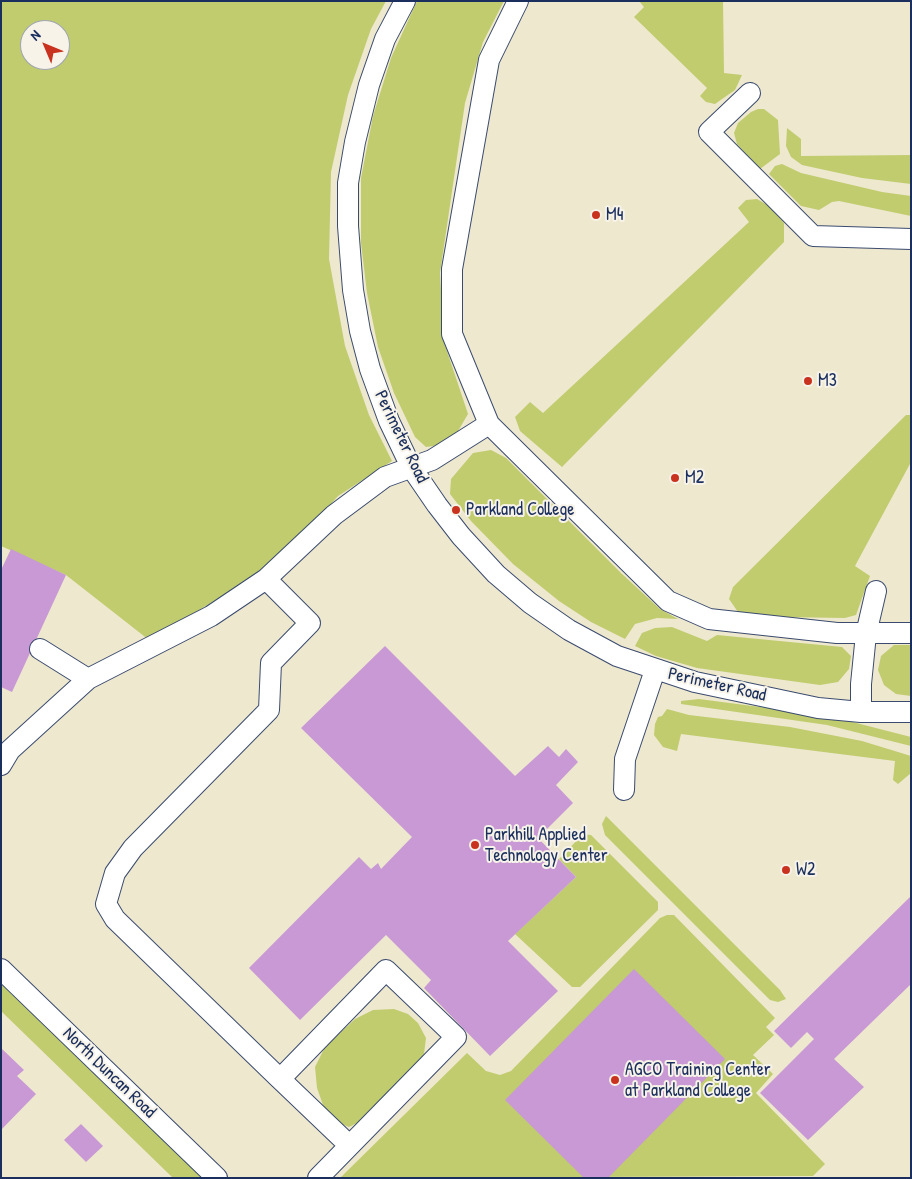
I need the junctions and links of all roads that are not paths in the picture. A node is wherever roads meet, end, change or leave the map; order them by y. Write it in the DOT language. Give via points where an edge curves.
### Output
graph roads {
  1 [pos="405,1"];
  2 [pos="518,1"];
  3 [pos="750,93"];
  4 [pos="911,239"];
  5 [pos="490,424"];
  6 [pos="411,466"];
  7 [pos="266,579"];
  8 [pos="876,592"];
  9 [pos="911,633"];
  10 [pos="866,634"];
  11 [pos="40,649"];
  12 [pos="655,670"];
  13 [pos="88,679"];
  14 [pos="861,712"];
  15 [pos="907,714"];
  16 [pos="1,765"];
  17 [pos="624,790"];
  18 [pos="1,969"];
  19 [pos="280,1079"];
  20 [pos="349,1145"];
  21 [pos="217,1178"];
  22 [pos="318,1178"];
  1 -- 6 [label="street, Perimeter Road" via="385,40 368,85 348,183 348,226 360,331 370,369"];
  2 -- 5 [label="street" via="489,60 452,269 452,334"];
  3 -- 4 [label="street" via="709,132 813,236"];
  5 -- 6 [label="street" via="432,460"];
  5 -- 10 [label="street" via="668,601 709,619"];
  6 -- 7 [label="street" via="385,477 334,515"];
  6 -- 12 [label="street, Perimeter Road" via="461,536 496,574 530,603 569,630"];
  7 -- 13 [label="street" via="211,616"];
  7 -- 19 [label="street" via="310,623 271,663 269,710 133,848 115,873 106,904 115,919"];
  8 -- 10 [label="street"];
  9 -- 10 [label="street"];
  10 -- 14 [label="street"];
  11 -- 13 [label="street"];
  12 -- 14 [label="street, Perimeter Road" via="695,682 818,708"];
  12 -- 17 [label="street" via="625,759"];
  13 -- 16 [label="street" via="10,750"];
  14 -- 15 [label="street, Perimeter Road"];
  18 -- 21 [label="street, North Duncan Road"];
  19 -- 20 [label="street"];
  19 -- 20 [label="street" via="386,970 456,1037"];
  20 -- 22 [label="street"];
}
